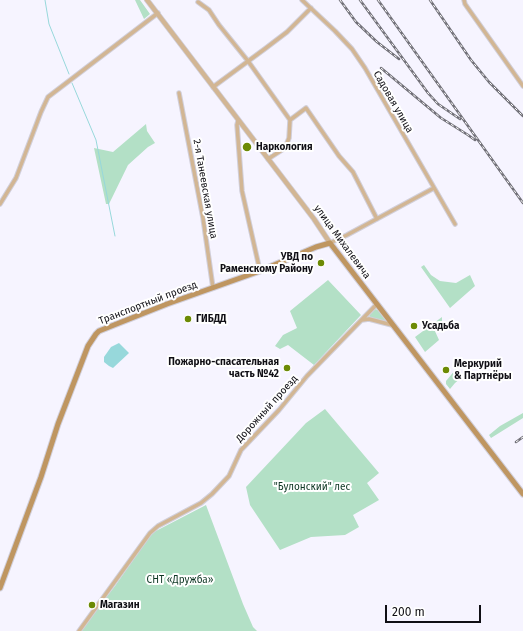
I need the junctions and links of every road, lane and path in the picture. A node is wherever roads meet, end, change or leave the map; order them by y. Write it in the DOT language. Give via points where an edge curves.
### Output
graph roads {
  1 [pos="147,0"];
  2 [pos="302,0"];
  3 [pos="464,0"];
  4 [pos="198,2"];
  5 [pos="311,8"];
  6 [pos="158,13"];
  7 [pos="248,61"];
  8 [pos="523,86"];
  9 [pos="213,87"];
  10 [pos="179,93"];
  11 [pos="290,120"];
  12 [pos="238,121"];
  13 [pos="268,159"];
  14 [pos="434,188"];
  15 [pos="0,204"];
  16 [pos="376,219"];
  17 [pos="455,224"];
  18 [pos="330,242"];
  19 [pos="260,271"];
  20 [pos="212,288"];
  21 [pos="377,304"];
  22 [pos="357,323"];
  23 [pos="395,326"];
  24 [pos="523,494"];
  25 [pos="0,588"];
  26 [pos="79,631"];
  1 -- 6 [label="street, улица Михалевича"];
  2 -- 5 [label="street, Садовая улица"];
  3 -- 8 [label="street"];
  4 -- 7 [label="street" via="209,10"];
  5 -- 7 [label="street" via="287,32"];
  5 -- 14 [label="street, Садовая улица" via="352,49 365,68"];
  6 -- 9 [label="street, улица Михалевича"];
  6 -- 15 [label="street" via="48,97 16,178"];
  7 -- 9 [label="street"];
  7 -- 11 [label="street"];
  9 -- 12 [label="street, улица Михалевича"];
  10 -- 20 [label="street, 2-я Танеевская улица" via="203,218"];
  11 -- 13 [label="street" via="289,138 285,148"];
  11 -- 16 [label="street" via="306,108 353,172"];
  12 -- 13 [label="street, улица Михалевича"];
  12 -- 19 [label="street" via="242,191"];
  13 -- 18 [label="street, улица Михалевича"];
  14 -- 16 [label="street, Транспортный проезд"];
  14 -- 17 [label="street, Садовая улица"];
  16 -- 18 [label="street, Транспортный проезд"];
  18 -- 19 [label="main road, Транспортный проезд"];
  18 -- 21 [label="main road, улица Михалевича"];
  19 -- 20 [label="main road, Транспортный проезд"];
  20 -- 25 [label="main road, Транспортный проезд" via="99,331 92,338 58,424"];
  21 -- 22 [label="street, Дорожный проезд"];
  21 -- 23 [label="main road, улица Михалевича"];
  22 -- 23 [label="street" via="369,319"];
  22 -- 26 [label="street, Дорожный проезд" via="241,450 229,476 212,494 150,533"];
  23 -- 24 [label="main road, улица Михалевича"];
}
